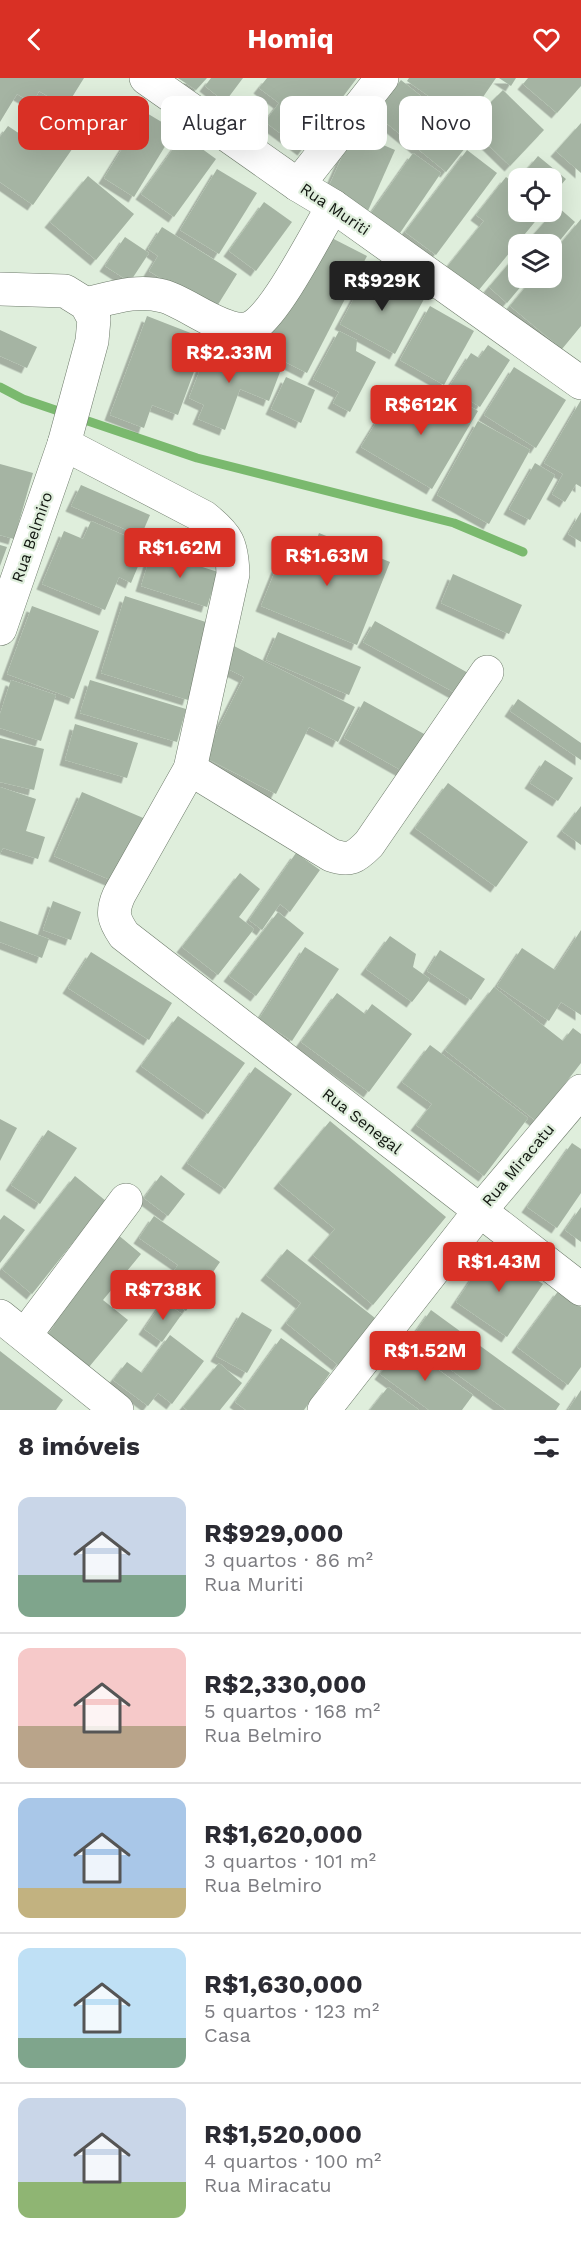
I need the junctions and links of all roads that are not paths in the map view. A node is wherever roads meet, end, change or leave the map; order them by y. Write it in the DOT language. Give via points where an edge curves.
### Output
graph roads {
  1 [pos="146,78"];
  2 [pos="382,78"];
  3 [pos="298,185"];
  4 [pos="333,206"];
  5 [pos="0,289"];
  6 [pos="86,304"];
  7 [pos="581,383"];
  8 [pos="64,444"];
  9 [pos="0,629"];
  10 [pos="487,672"];
  11 [pos="190,769"];
  12 [pos="581,1091"];
  13 [pos="126,1200"];
  14 [pos="479,1212"];
  15 [pos="581,1289"];
  16 [pos="12,1326"];
  17 [pos="117,1410"];
  18 [pos="324,1410"];
  1 -- 3 [label="street, Rua Muriti"];
  2 -- 3 [label="street"];
  3 -- 4 [label="street, Rua Muriti"];
  4 -- 6 [label="street" via="271,310 254,326 234,330 164,296 136,292"];
  4 -- 7 [label="street, Rua Muriti"];
  5 -- 6 [label="street" via="65,291"];
  6 -- 8 [label="street, Rua Belmiro" via="94,319 92,341"];
  8 -- 9 [label="street, Rua Belmiro"];
  8 -- 11 [label="street" via="204,517 222,531 232,550 232,574"];
  10 -- 11 [label="street" via="369,844 355,858 344,860 331,855"];
  11 -- 14 [label="street, Rua Senegal" via="113,908 113,919 124,935"];
  12 -- 14 [label="street, Rua Miracatu"];
  13 -- 16 [label="street"];
  14 -- 15 [label="street, Rua Senegal"];
  14 -- 18 [label="street, Rua Miracatu"];
  16 -- 17 [label="street"];
}
